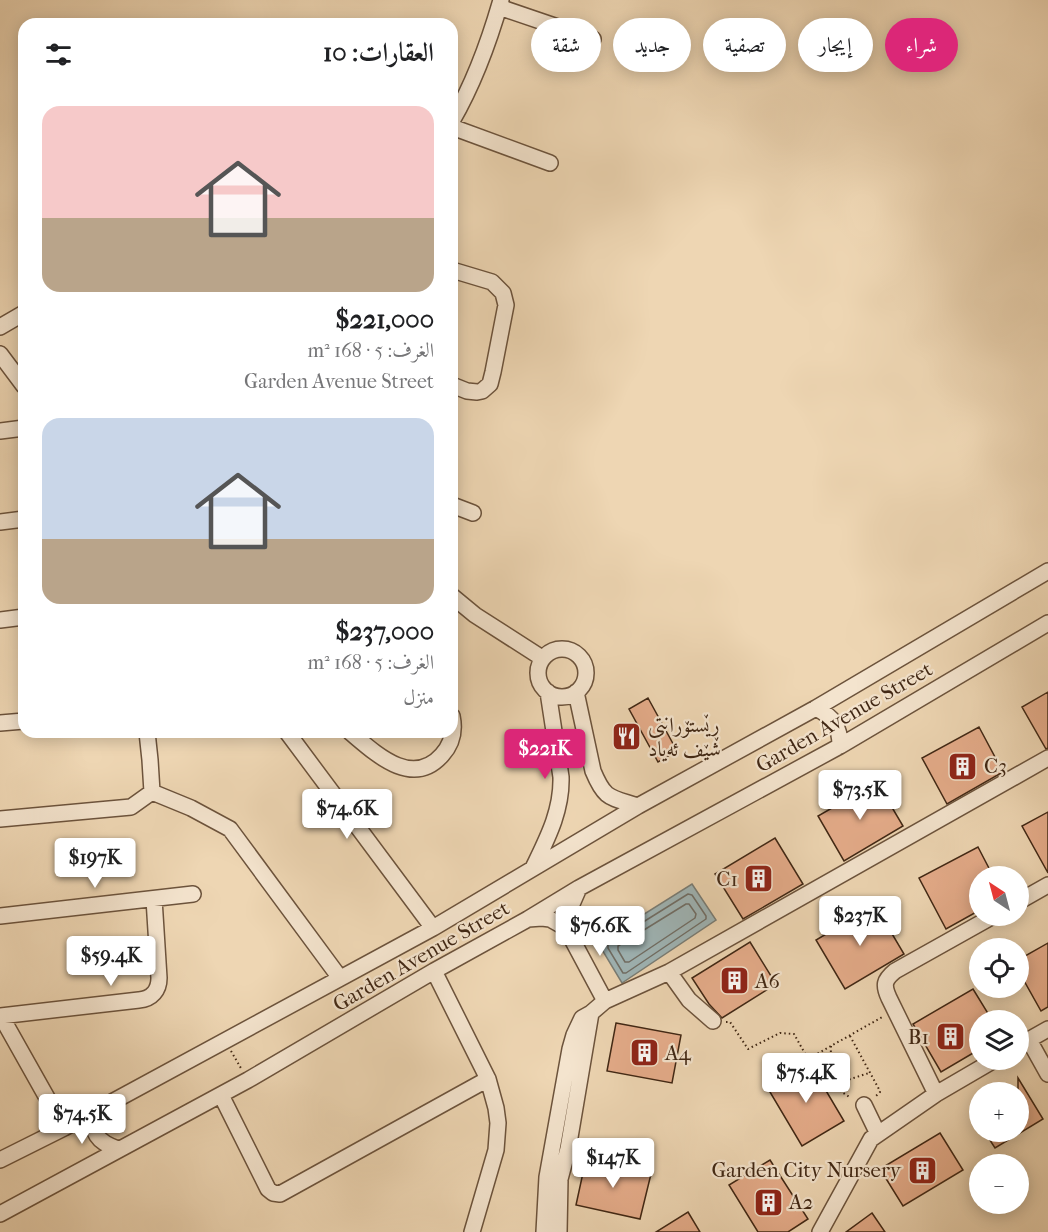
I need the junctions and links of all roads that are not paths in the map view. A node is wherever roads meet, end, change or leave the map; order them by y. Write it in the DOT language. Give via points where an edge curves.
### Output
graph roads {
  1 [pos="500,3"];
  2 [pos="539,18"];
  3 [pos="458,109"];
  4 [pos="458,130"];
  5 [pos="550,163"];
  6 [pos="458,272"];
  7 [pos="18,316"];
  8 [pos="0,327"];
  9 [pos="0,354"];
  10 [pos="18,378"];
  11 [pos="458,387"];
  12 [pos="18,429"];
  13 [pos="0,431"];
  14 [pos="458,507"];
  15 [pos="473,513"];
  16 [pos="18,520"];
  17 [pos="0,522"];
  18 [pos="1048,571"];
  19 [pos="458,601"];
  20 [pos="18,618"];
  21 [pos="0,620"];
  22 [pos="1048,623"];
  23 [pos="542,658"];
  24 [pos="548,692"];
  25 [pos="576,692"];
  26 [pos="816,708"];
  27 [pos="18,722"];
  28 [pos="0,723"];
  29 [pos="148,738"];
  30 [pos="291,738"];
  31 [pos="358,738"];
  32 [pos="451,738"];
  33 [pos="840,746"];
  34 [pos="1048,758"];
  35 [pos="152,792"];
  36 [pos="638,806"];
  37 [pos="0,819"];
  38 [pos="533,868"];
  39 [pos="1048,885"];
  40 [pos="579,888"];
  41 [pos="193,894"];
  42 [pos="1029,896"];
  43 [pos="154,899"];
  44 [pos="0,916"];
  45 [pos="528,919"];
  46 [pos="976,926"];
  47 [pos="433,928"];
  48 [pos="566,928"];
  49 [pos="434,971"];
  50 [pos="669,972"];
  51 [pos="340,978"];
  52 [pos="605,1001"];
  53 [pos="0,1016"];
  54 [pos="713,1021"];
  55 [pos="1048,1029"];
  56 [pos="1029,1040"];
  57 [pos="1029,1049"];
  58 [pos="977,1070"];
  59 [pos="1048,1074"];
  60 [pos="488,1079"];
  61 [pos="936,1094"];
  62 [pos="221,1095"];
  63 [pos="863,1105"];
  64 [pos="94,1111"];
  65 [pos="64,1128"];
  66 [pos="878,1134"];
  67 [pos="118,1149"];
  68 [pos="0,1160"];
  69 [pos="553,1178"];
  70 [pos="0,1214"];
  71 [pos="472,1232"];
  72 [pos="544,1232"];
  73 [pos="560,1232"];
  74 [pos="820,1232"];
  1 -- 2 [label="street"];
  1 -- 3 [label="street" via="484,54"];
  4 -- 5 [label="street"];
  6 -- 11 [label="street" via="492,282 503,293 506,305 490,384 477,392"];
  7 -- 8 [label="street"];
  9 -- 10 [label="street"];
  12 -- 13 [label="street"];
  14 -- 15 [label="street"];
  16 -- 17 [label="street"];
  18 -- 26 [label="street, Garden Avenue Street"];
  19 -- 23 [label="street"];
  20 -- 21 [label="street"];
  22 -- 33 [label="street, Garden Avenue Street"];
  23 -- 24 [label="street" via="539,680"];
  23 -- 25 [label="street" via="564,648 579,655 586,678"];
  24 -- 25 [label="street" via="562,697"];
  24 -- 38 [label="street" via="561,788 555,819"];
  25 -- 36 [label="street" via="598,784 606,795"];
  26 -- 33 [label="street" via="836,725"];
  26 -- 36 [label="street, Garden Avenue Street"];
  27 -- 28 [label="street"];
  29 -- 35 [label="street"];
  30 -- 47 [label="street"];
  31 -- 32 [label="street" via="387,761 405,768 421,768 436,761"];
  33 -- 40 [label="street, Garden Avenue Street"];
  34 -- 50 [label="street"];
  35 -- 37 [label="street" via="131,807"];
  35 -- 51 [label="street" via="230,829"];
  36 -- 38 [label="street, Garden Avenue Street"];
  38 -- 47 [label="street, Garden Avenue Street"];
  39 -- 42 [label="street"];
  40 -- 45 [label="street, Garden Avenue Street"];
  40 -- 48 [label="street"];
  41 -- 43 [label="street"];
  43 -- 44 [label="street"];
  43 -- 53 [label="street" via="159,978 150,997"];
  45 -- 48 [label="street" via="550,919"];
  45 -- 49 [label="street, Garden Avenue Street"];
  46 -- 61 [label="street" via="896,971 885,983"];
  47 -- 51 [label="street, Garden Avenue Street"];
  48 -- 52 [label="street"];
  49 -- 60 [label="street"];
  49 -- 62 [label="street, Garden Avenue Street"];
  50 -- 52 [label="street"];
  50 -- 54 [label="street" via="689,1000"];
  51 -- 64 [label="street, Garden Avenue Street"];
  52 -- 69 [label="street" via="591,1013 568,1149"];
  53 -- 65 [label="street"];
  55 -- 56 [label="street"];
  57 -- 59 [label="street"];
  58 -- 61 [label="street"];
  60 -- 62 [label="street" via="280,1194 268,1189"];
  60 -- 71 [label="street" via="496,1108 497,1137"];
  61 -- 66 [label="street"];
  62 -- 67 [label="street, Garden Avenue Street"];
  63 -- 66 [label="street"];
  64 -- 65 [label="street, Garden Avenue Street"];
  64 -- 67 [label="street" via="92,1124 96,1136 105,1145"];
  65 -- 68 [label="street, Garden Avenue Street"];
  66 -- 74 [label="street" via="871,1139"];
  67 -- 70 [label="street, Garden Avenue Street"];
  69 -- 72 [label="street"];
  69 -- 73 [label="street"];
}
